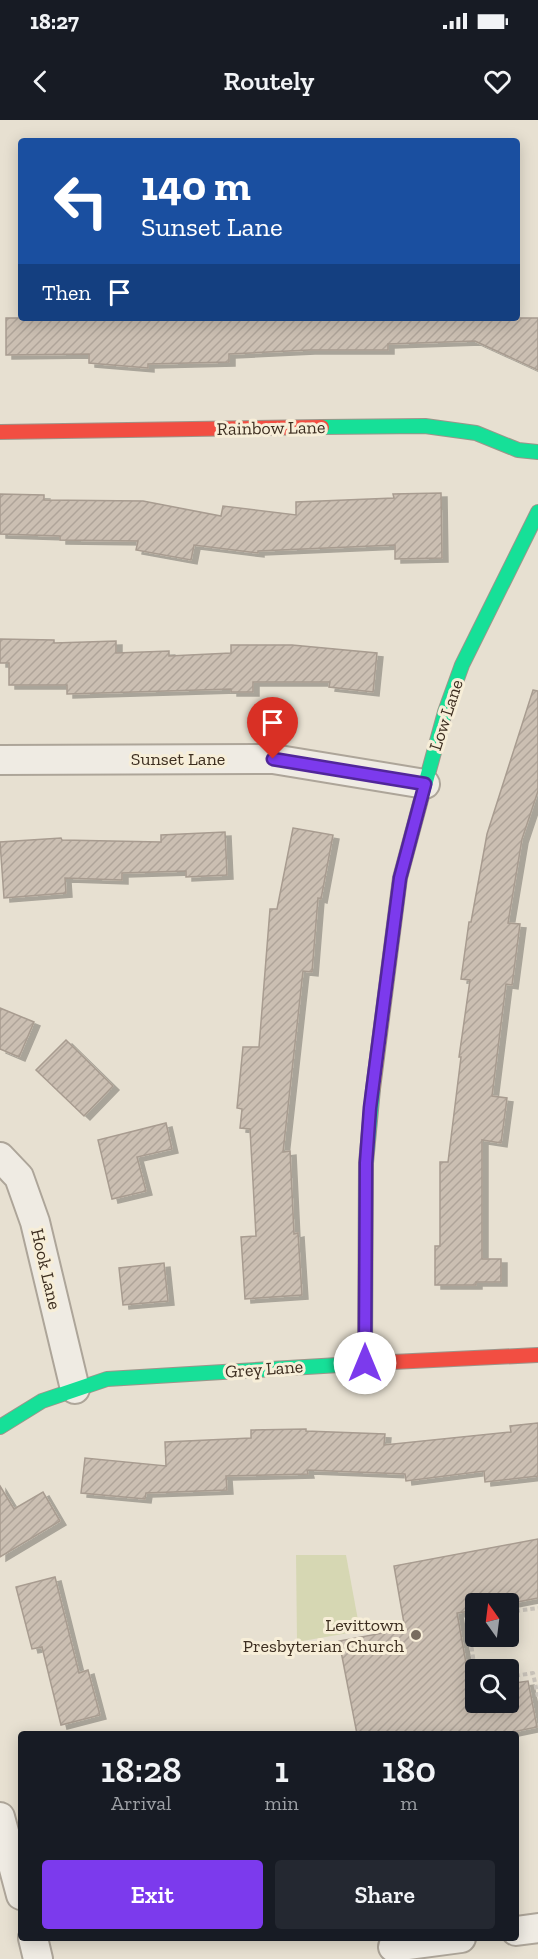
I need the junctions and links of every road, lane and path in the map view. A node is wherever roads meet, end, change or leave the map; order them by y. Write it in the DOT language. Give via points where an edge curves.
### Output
graph roads {
  1 [pos="0,432"];
  2 [pos="538,452"];
  3 [pos="538,512"];
  4 [pos="0,760"];
  5 [pos="425,784"];
  6 [pos="0,1157"];
  7 [pos="538,1355"];
  8 [pos="365,1363"];
  9 [pos="75,1389"];
  10 [pos="0,1426"];
  11 [pos="538,1608"];
  12 [pos="519,1611"];
  13 [pos="519,1675"];
  14 [pos="538,1698"];
  15 [pos="0,1817"];
  16 [pos="5,1858"];
  17 [pos="18,1888"];
  18 [pos="538,1928"];
  19 [pos="519,1931"];
  20 [pos="34,1941"];
  21 [pos="438,1941"];
  22 [pos="393,1947"];
  23 [pos="38,1959"];
  1 -- 2 [label="street, Rainbow Lane" via="425,426 476,433 518,450"];
  3 -- 5 [label="street, Low Lane" via="462,665"];
  4 -- 5 [label="street, Sunset Lane" via="273,759"];
  5 -- 8 [label="street, Low Lane" via="400,878 370,1108"];
  6 -- 9 [label="street, Hook Lane" via="19,1177 35,1222"];
  7 -- 8 [label="street, Grey Lane"];
  8 -- 9 [label="street, Grey Lane" via="107,1379"];
  9 -- 10 [label="street, Grey Lane" via="42,1401"];
  11 -- 12 [label="path"];
  13 -- 14 [label="path" via="534,1672"];
  15 -- 16 [label="street"];
  16 -- 17 [label="street"];
  18 -- 19 [label="street"];
  20 -- 23 [label="street"];
  21 -- 22 [label="street"];
}
